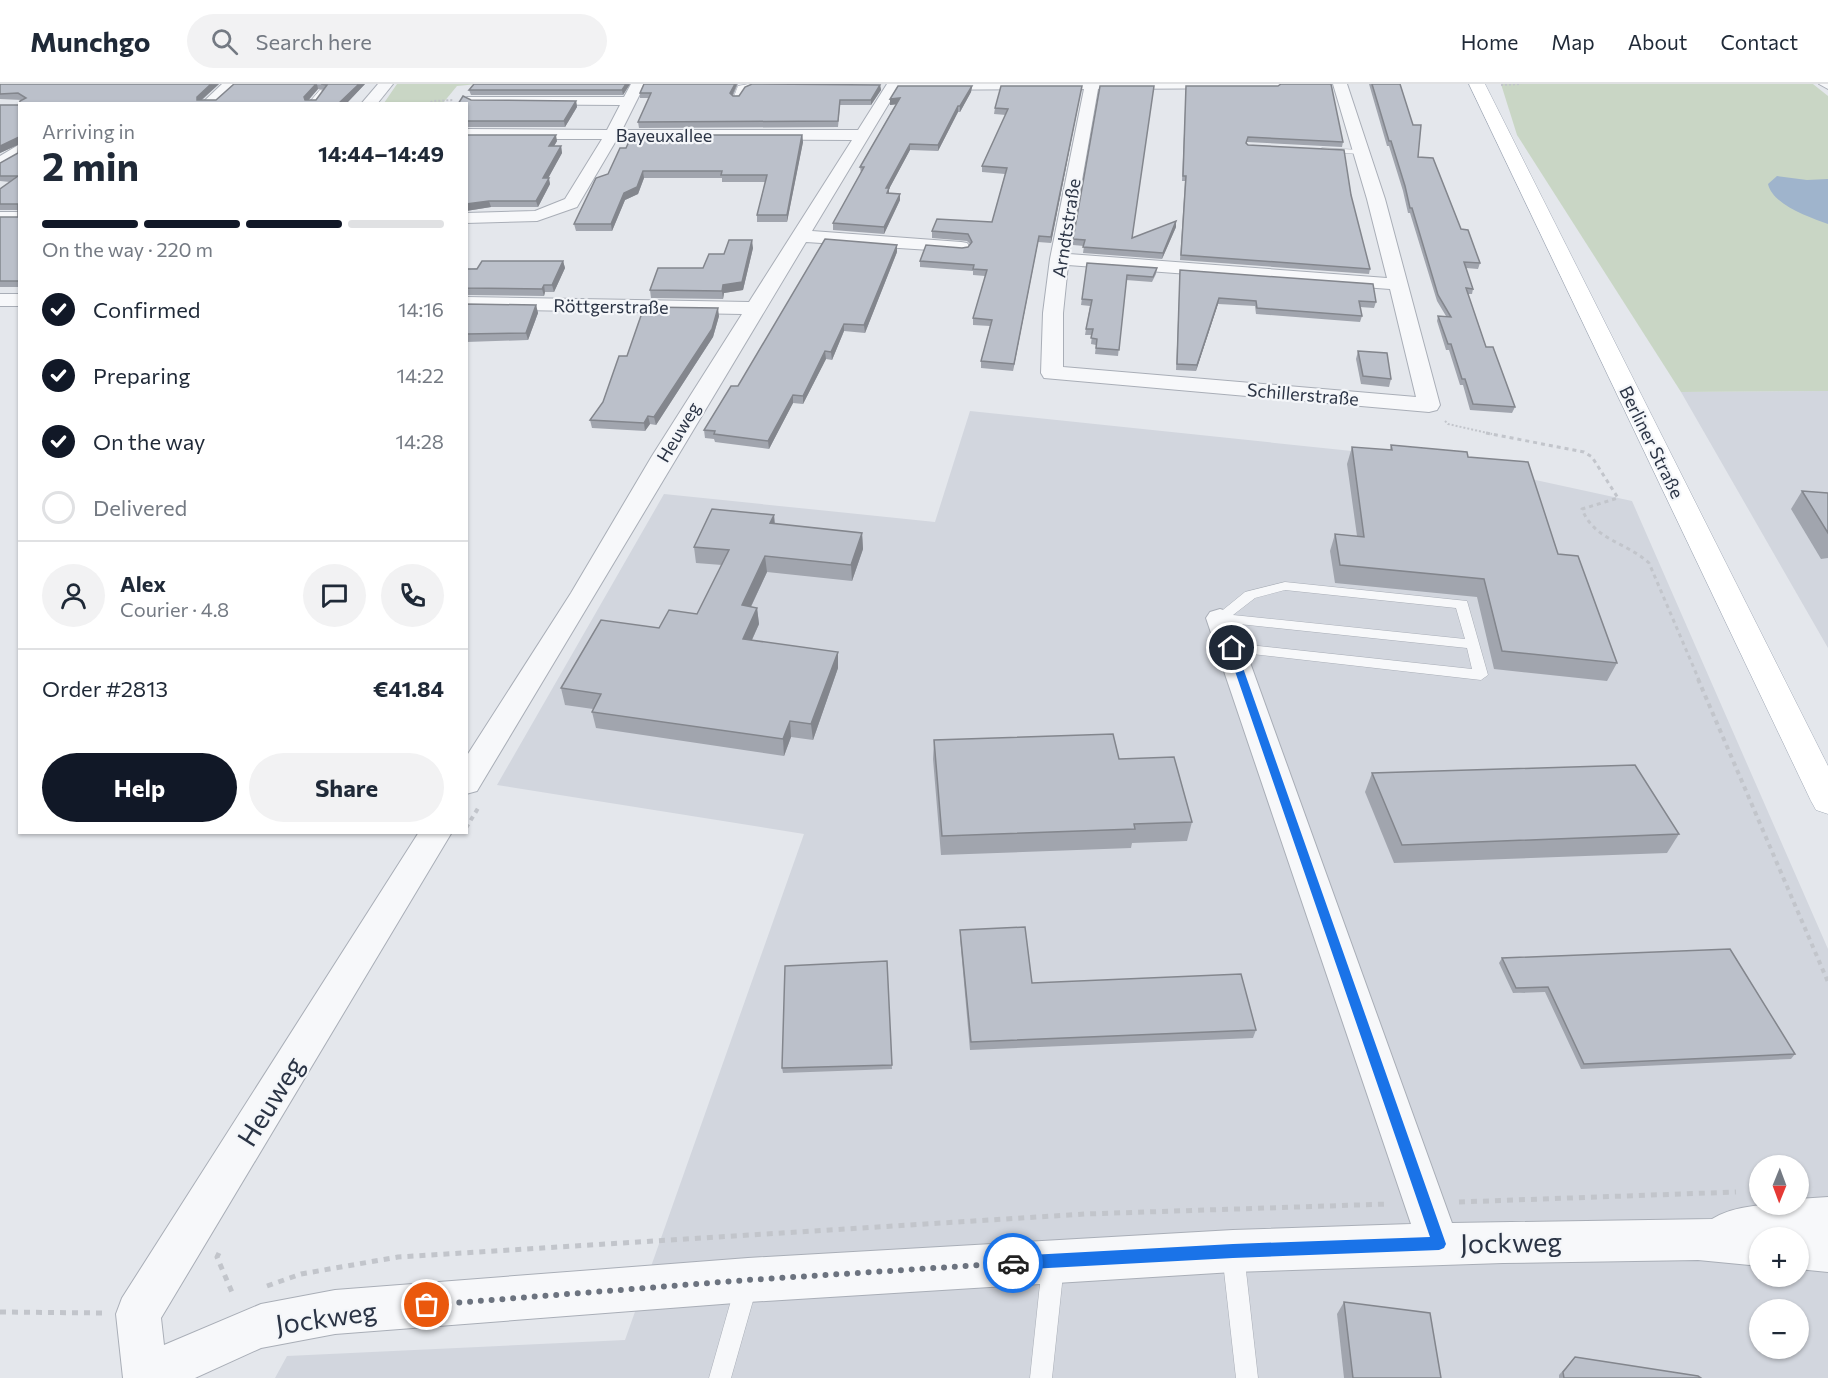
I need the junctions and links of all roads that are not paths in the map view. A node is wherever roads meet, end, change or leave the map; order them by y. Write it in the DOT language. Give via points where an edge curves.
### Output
graph roads {
  1 [pos="231,84"];
  2 [pos="386,84"];
  3 [pos="638,84"];
  4 [pos="759,84"];
  5 [pos="1277,84"];
  6 [pos="1340,84"];
  7 [pos="891,85"];
  8 [pos="1091,85"];
  9 [pos="1487,85"];
  10 [pos="323,92"];
  11 [pos="736,96"];
  12 [pos="472,100"];
  13 [pos="630,101"];
  14 [pos="210,102"];
  15 [pos="313,102"];
  16 [pos="370,102"];
  17 [pos="468,134"];
  18 [pos="612,135"];
  19 [pos="862,135"];
  20 [pos="18,150"];
  21 [pos="1317,150"];
  22 [pos="1361,152"];
  23 [pos="0,163"];
  24 [pos="0,217"];
  25 [pos="18,217"];
  26 [pos="468,218"];
  27 [pos="800,236"];
  28 [pos="961,247"];
  29 [pos="1059,259"];
  30 [pos="1396,284"];
  31 [pos="0,300"];
  32 [pos="18,300"];
  33 [pos="468,303"];
  34 [pos="756,308"];
  35 [pos="1052,373"];
  36 [pos="1226,633"];
  37 [pos="1473,644"];
  38 [pos="468,780"];
  39 [pos="1828,801"];
  40 [pos="435,834"];
  41 [pos="1828,1218"];
  42 [pos="1698,1239"];
  43 [pos="1439,1244"];
  44 [pos="1749,1244"];
  45 [pos="1809,1249"];
  46 [pos="1233,1251"];
  47 [pos="1828,1251"];
  48 [pos="1053,1261"];
  49 [pos="748,1280"];
  50 [pos="146,1378"];
  51 [pos="152,1378"];
  52 [pos="720,1378"];
  53 [pos="1041,1378"];
  54 [pos="1247,1378"];
  1 -- 14 [label="street"];
  2 -- 16 [label="street"];
  3 -- 13 [label="street"];
  4 -- 11 [label="lane" via="741,88"];
  5 -- 8 [label="street"];
  6 -- 22 [label="street"];
  7 -- 8 [label="street"];
  7 -- 19 [label="street, Heuweg"];
  8 -- 29 [label="street, Arndtstraße"];
  9 -- 39 [label="main road, Berliner Straße"];
  10 -- 15 [label="lane"];
  12 -- 13 [label="street"];
  13 -- 18 [label="street"];
  17 -- 18 [label="street, Bayeuxallee"];
  18 -- 19 [label="street, Bayeuxallee"];
  18 -- 26 [label="street" via="571,203 537,216"];
  19 -- 27 [label="street, Heuweg"];
  20 -- 23 [label="street"];
  21 -- 22 [label="lane"];
  22 -- 30 [label="street"];
  24 -- 25 [label="street"];
  27 -- 28 [label="street"];
  27 -- 34 [label="street, Heuweg"];
  29 -- 30 [label="street"];
  29 -- 35 [label="street, Arndtstraße"];
  30 -- 35 [label="street, Schillerstraße" via="1429,405"];
  31 -- 32 [label="street"];
  33 -- 34 [label="street, Röttgerstraße"];
  34 -- 38 [label="street, Heuweg"];
  36 -- 37 [label="lane"];
  36 -- 37 [label="lane" via="1481,675"];
  36 -- 37 [label="lane" via="1250,595 1285,586 1462,604"];
  36 -- 43 [label="street"];
  40 -- 50 [label="street, Heuweg" via="138,1314"];
  41 -- 42 [label="street, Jockweg" via="1792,1220"];
  42 -- 43 [label="street, Jockweg"];
  42 -- 44 [label="street, Jockweg"];
  43 -- 46 [label="street, Jockweg"];
  45 -- 47 [label="street"];
  46 -- 48 [label="street, Jockweg"];
  46 -- 54 [label="lane"];
  48 -- 49 [label="street, Jockweg"];
  48 -- 53 [label="lane"];
  49 -- 51 [label="street, Jockweg" via="335,1312 261,1326 191,1355"];
  49 -- 52 [label="lane"];
}
